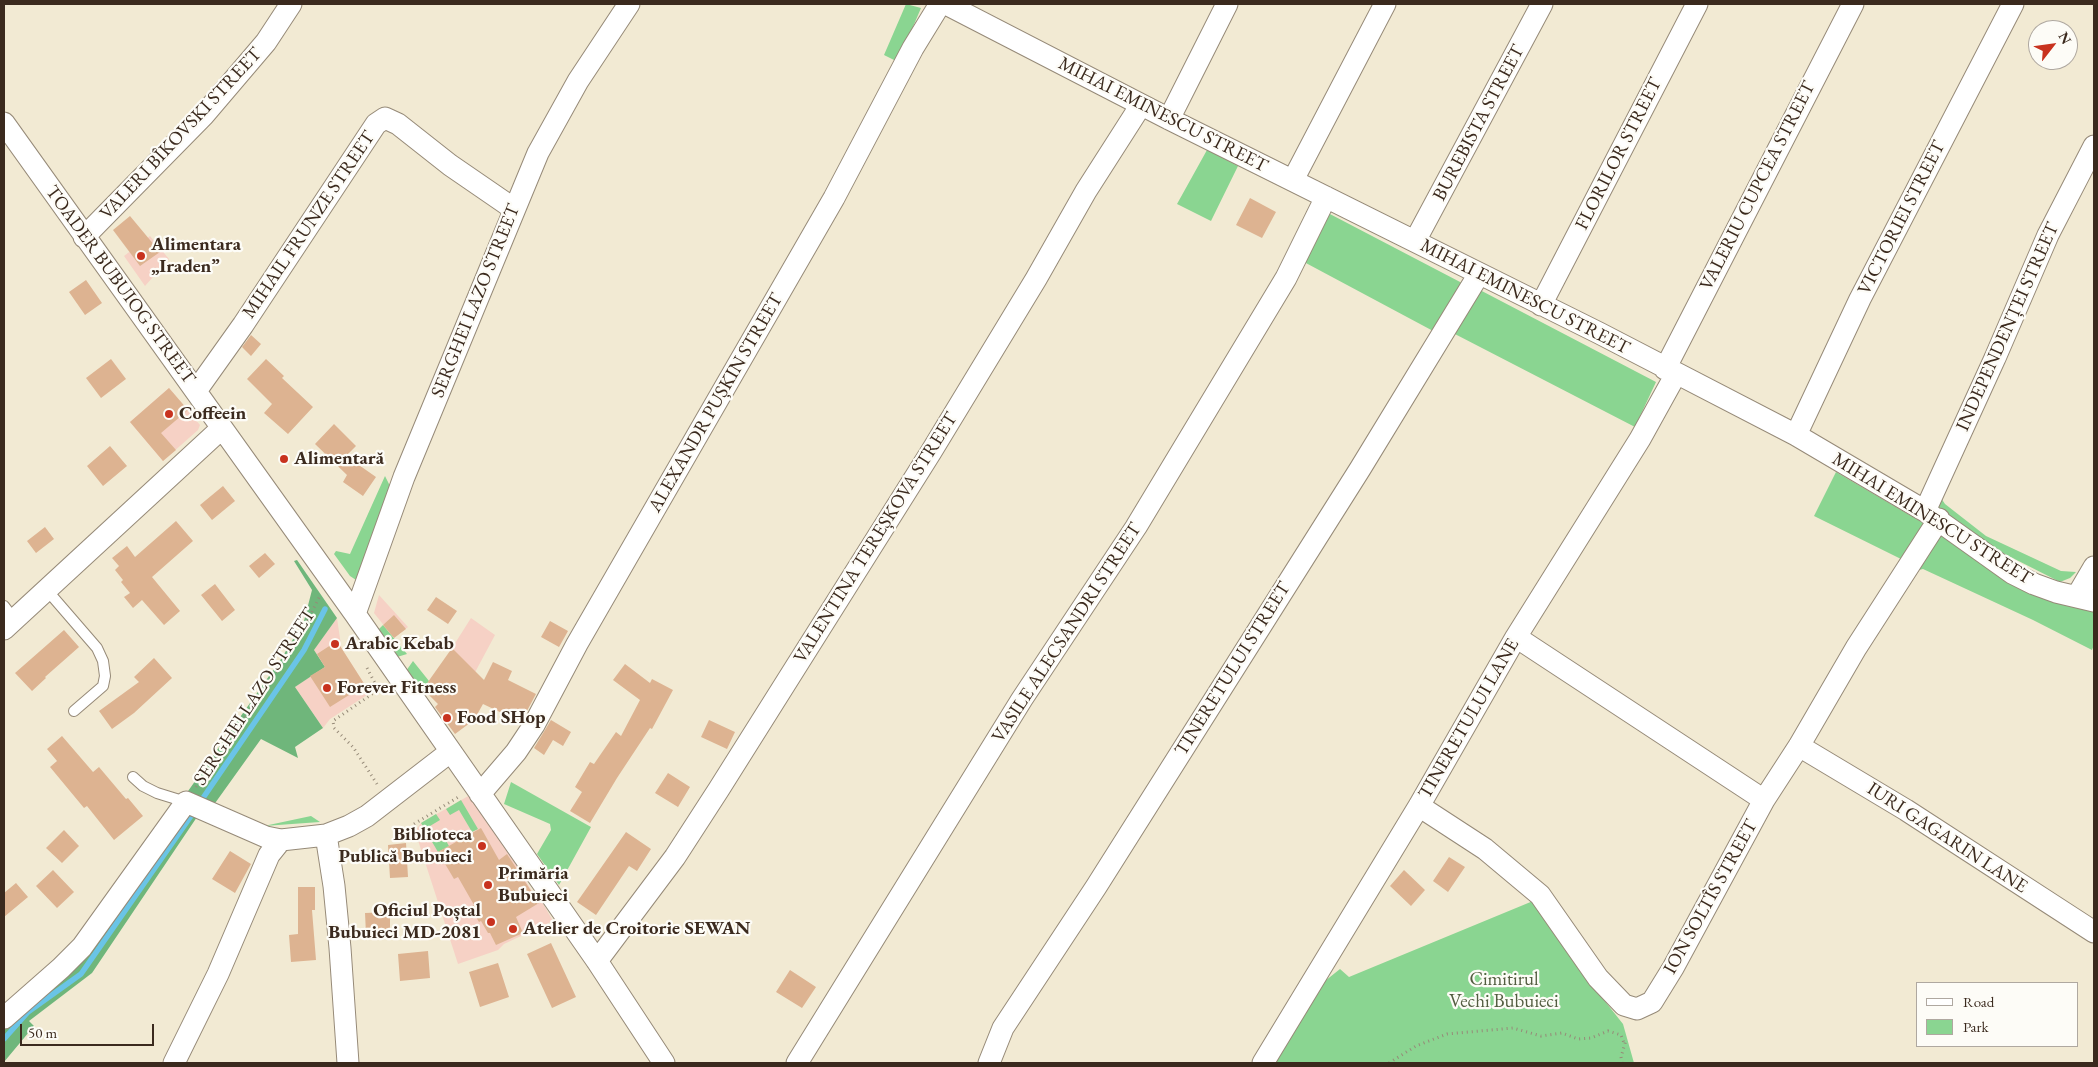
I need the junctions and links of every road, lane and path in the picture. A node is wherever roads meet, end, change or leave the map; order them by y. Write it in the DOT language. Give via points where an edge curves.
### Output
graph roads {
  1 [pos="629,4"];
  2 [pos="940,4"];
  3 [pos="946,4"];
  4 [pos="1227,4"];
  5 [pos="1385,4"];
  6 [pos="1542,4"];
  7 [pos="1697,4"];
  8 [pos="1853,4"];
  9 [pos="2013,4"];
  10 [pos="281,8"];
  11 [pos="1141,105"];
  12 [pos="1169,119"];
  13 [pos="4,123"];
  14 [pos="2094,146"];
  15 [pos="1293,180"];
  16 [pos="1326,197"];
  17 [pos="514,208"];
  18 [pos="84,236"];
  19 [pos="1415,241"];
  20 [pos="1479,274"];
  21 [pos="1541,305"];
  22 [pos="1671,371"];
  23 [pos="196,391"];
  24 [pos="222,428"];
  25 [pos="1796,436"];
  26 [pos="1932,515"];
  27 [pos="2094,567"];
  28 [pos="46,589"];
  29 [pos="322,590"];
  30 [pos="2085,599"];
  31 [pos="355,614"];
  32 [pos="7,618"];
  33 [pos="1516,638"];
  34 [pos="365,664"];
  35 [pos="74,711"];
  36 [pos="1799,746"];
  37 [pos="450,752"];
  38 [pos="133,777"];
  39 [pos="473,793"];
  40 [pos="387,800"];
  41 [pos="1764,800"];
  42 [pos="186,802"];
  43 [pos="1419,806"];
  44 [pos="414,824"];
  45 [pos="326,835"];
  46 [pos="281,840"];
  47 [pos="2094,932"];
  48 [pos="597,961"];
  49 [pos="4,1018"];
  50 [pos="174,1063"];
  51 [pos="348,1063"];
  52 [pos="664,1063"];
  53 [pos="797,1063"];
  54 [pos="989,1063"];
  55 [pos="1263,1063"];
  56 [pos="1389,1063"];
  57 [pos="1622,1063"];
  1 -- 17 [label="street, SERGHEI LAZO STREET" via="578,81 538,153"];
  2 -- 39 [label="street, ALEXANDR PUȘKIN STREET" via="913,48 834,198 577,644 534,725 511,758"];
  3 -- 11 [label="street, MIHAI EMINESCU STREET"];
  4 -- 12 [label="street"];
  5 -- 15 [label="street"];
  6 -- 19 [label="street, BUREBISTA STREET"];
  7 -- 21 [label="street, FLORILOR STREET"];
  8 -- 22 [label="street, VALERIU CUPCEA STREET"];
  9 -- 25 [label="street, VICTORIEI STREET" via="1860,299"];
  10 -- 18 [label="street, VALERI BÎKOVSKI STREET" via="266,42 203,116"];
  11 -- 12 [label="street, MIHAI EMINESCU STREET"];
  11 -- 48 [label="street, VALENTINA TEREȘKOVA STREET" via="1086,191 931,452 719,789 675,857"];
  12 -- 15 [label="street, MIHAI EMINESCU STREET"];
  13 -- 18 [label="street, TOADER BUBUIOG STREET"];
  14 -- 26 [label="street, INDEPENDENȚEI STREET" via="2048,236"];
  15 -- 16 [label="street, MIHAI EMINESCU STREET"];
  16 -- 19 [label="street, MIHAI EMINESCU STREET"];
  16 -- 53 [label="street, VASILE ALECSANDRI STREET" via="1286,278 1136,527 1022,699"];
  17 -- 23 [label="street, MIHAIL FRUNZE STREET" via="450,165 398,124 385,118 376,124"];
  17 -- 31 [label="street, SERGHEI LAZO STREET" via="404,477"];
  18 -- 23 [label="street, TOADER BUBUIOG STREET"];
  19 -- 20 [label="street, MIHAI EMINESCU STREET"];
  20 -- 21 [label="street, MIHAI EMINESCU STREET"];
  20 -- 54 [label="street, TINERETULUI STREET" via="1360,469 1003,1028"];
  21 -- 22 [label="street, MIHAI EMINESCU STREET"];
  22 -- 25 [label="street, MIHAI EMINESCU STREET"];
  22 -- 33 [label="street, TINERETULUI LANE" via="1640,439"];
  23 -- 24 [label="street, TOADER BUBUIOG STREET"];
  24 -- 28 [label="street"];
  24 -- 31 [label="street, TOADER BUBUIOG STREET"];
  25 -- 26 [label="street, MIHAI EMINESCU STREET"];
  26 -- 30 [label="street, MIHAI EMINESCU STREET" via="2012,573 2034,584"];
  26 -- 36 [label="street, ION SOLTÎS STREET"];
  27 -- 30 [label="street"];
  28 -- 32 [label="street"];
  28 -- 35 [label="lane" via="96,648 103,661 103,686"];
  29 -- 42 [label="path, SERGHEI LAZO STREET" via="278,670"];
  31 -- 37 [label="street, TOADER BUBUIOG STREET"];
  33 -- 41 [label="street"];
  33 -- 43 [label="street, TINERETULUI LANE"];
  34 -- 40 [label="path" via="377,687 376,692 333,721 334,728 353,747"];
  36 -- 41 [label="street, ION SOLTÎS STREET"];
  36 -- 47 [label="street, IURI GAGARIN LANE" via="1906,810"];
  37 -- 39 [label="street, TOADER BUBUIOG STREET"];
  37 -- 40 [label="street"];
  38 -- 42 [label="lane" via="157,793"];
  39 -- 44 [label="path"];
  39 -- 48 [label="street, TOADER BUBUIOG STREET"];
  40 -- 45 [label="street" via="367,816"];
  41 -- 43 [label="street, ION SOLTÎS STREET" via="1674,968 1652,1002 1636,1010 1624,1005 1598,978 1540,895 1485,849"];
  42 -- 46 [label="street, SERGHEI LAZO STREET" via="266,837"];
  42 -- 49 [label="street, SERGHEI LAZO STREET" via="82,947"];
  43 -- 55 [label="street, TINERETULUI LANE"];
  45 -- 46 [label="street"];
  45 -- 51 [label="street" via="340,948"];
  46 -- 50 [label="street" via="269,855 218,974"];
  48 -- 52 [label="street, TOADER BUBUIOG STREET"];
  56 -- 57 [label="path" via="1416,1046 1447,1034 1513,1028 1541,1036 1562,1033 1578,1039 1592,1038 1608,1031 1621,1035 1625,1041"];
}
